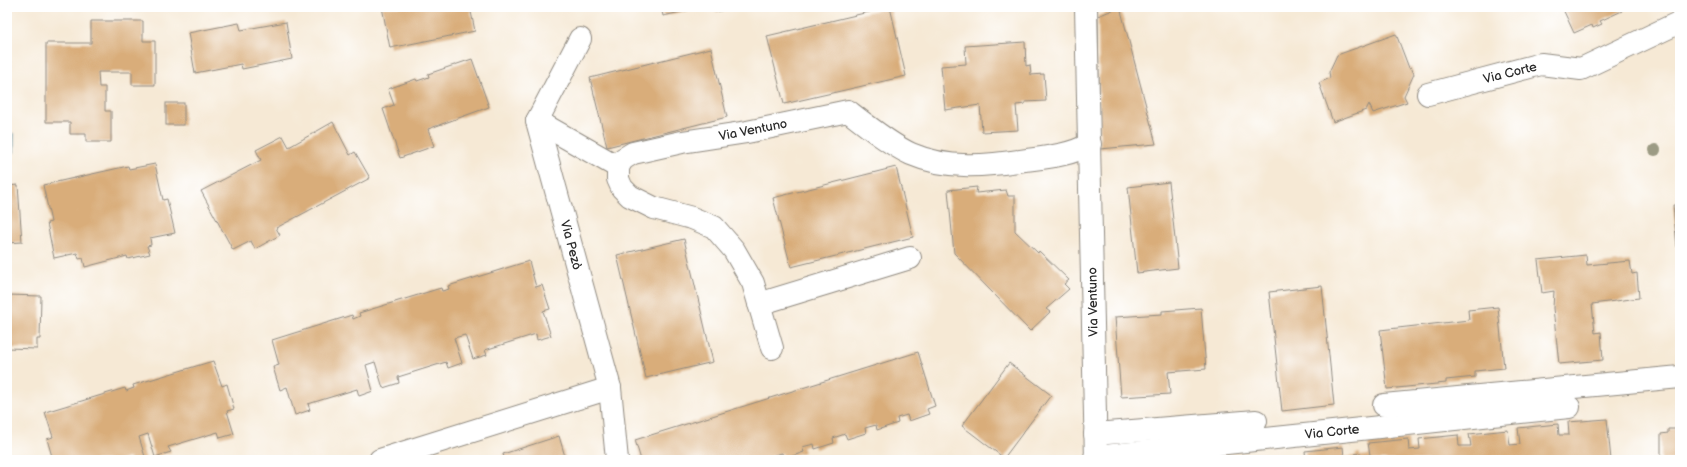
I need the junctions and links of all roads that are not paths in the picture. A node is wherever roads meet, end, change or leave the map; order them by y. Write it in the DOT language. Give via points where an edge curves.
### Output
graph roads {
  1 [pos="1086,7"];
  2 [pos="1680,22"];
  3 [pos="580,39"];
  4 [pos="1428,94"];
  5 [pos="537,121"];
  6 [pos="1090,144"];
  7 [pos="618,167"];
  8 [pos="910,258"];
  9 [pos="759,304"];
  10 [pos="772,348"];
  11 [pos="1680,377"];
  12 [pos="610,388"];
  13 [pos="1384,406"];
  14 [pos="1569,407"];
  15 [pos="1256,421"];
  16 [pos="1095,434"];
  17 [pos="1096,459"];
  18 [pos="380,460"];
  19 [pos="617,460"];
  1 -- 6 [label="street, Via Ventuno"];
  2 -- 4 [label="street, Via Corte" via="1580,69 1541,64"];
  3 -- 5 [label="street"];
  5 -- 7 [label="street"];
  5 -- 12 [label="street, Via Pezò"];
  6 -- 7 [label="street, Via Ventuno" via="1063,155 989,166 935,162 911,154 848,111 633,153 623,159"];
  6 -- 16 [label="street, Via Ventuno"];
  7 -- 9 [label="street" via="620,184 630,196 654,208 714,227 734,250 753,283"];
  8 -- 9 [label="street"];
  9 -- 10 [label="street"];
  11 -- 13 [label="street"];
  12 -- 18 [label="street"];
  12 -- 19 [label="street, Via Pezò"];
  14 -- 17 [label="street, Via Corte"];
  15 -- 16 [label="street"];
  16 -- 17 [label="street, Via Ventuno"];
}
